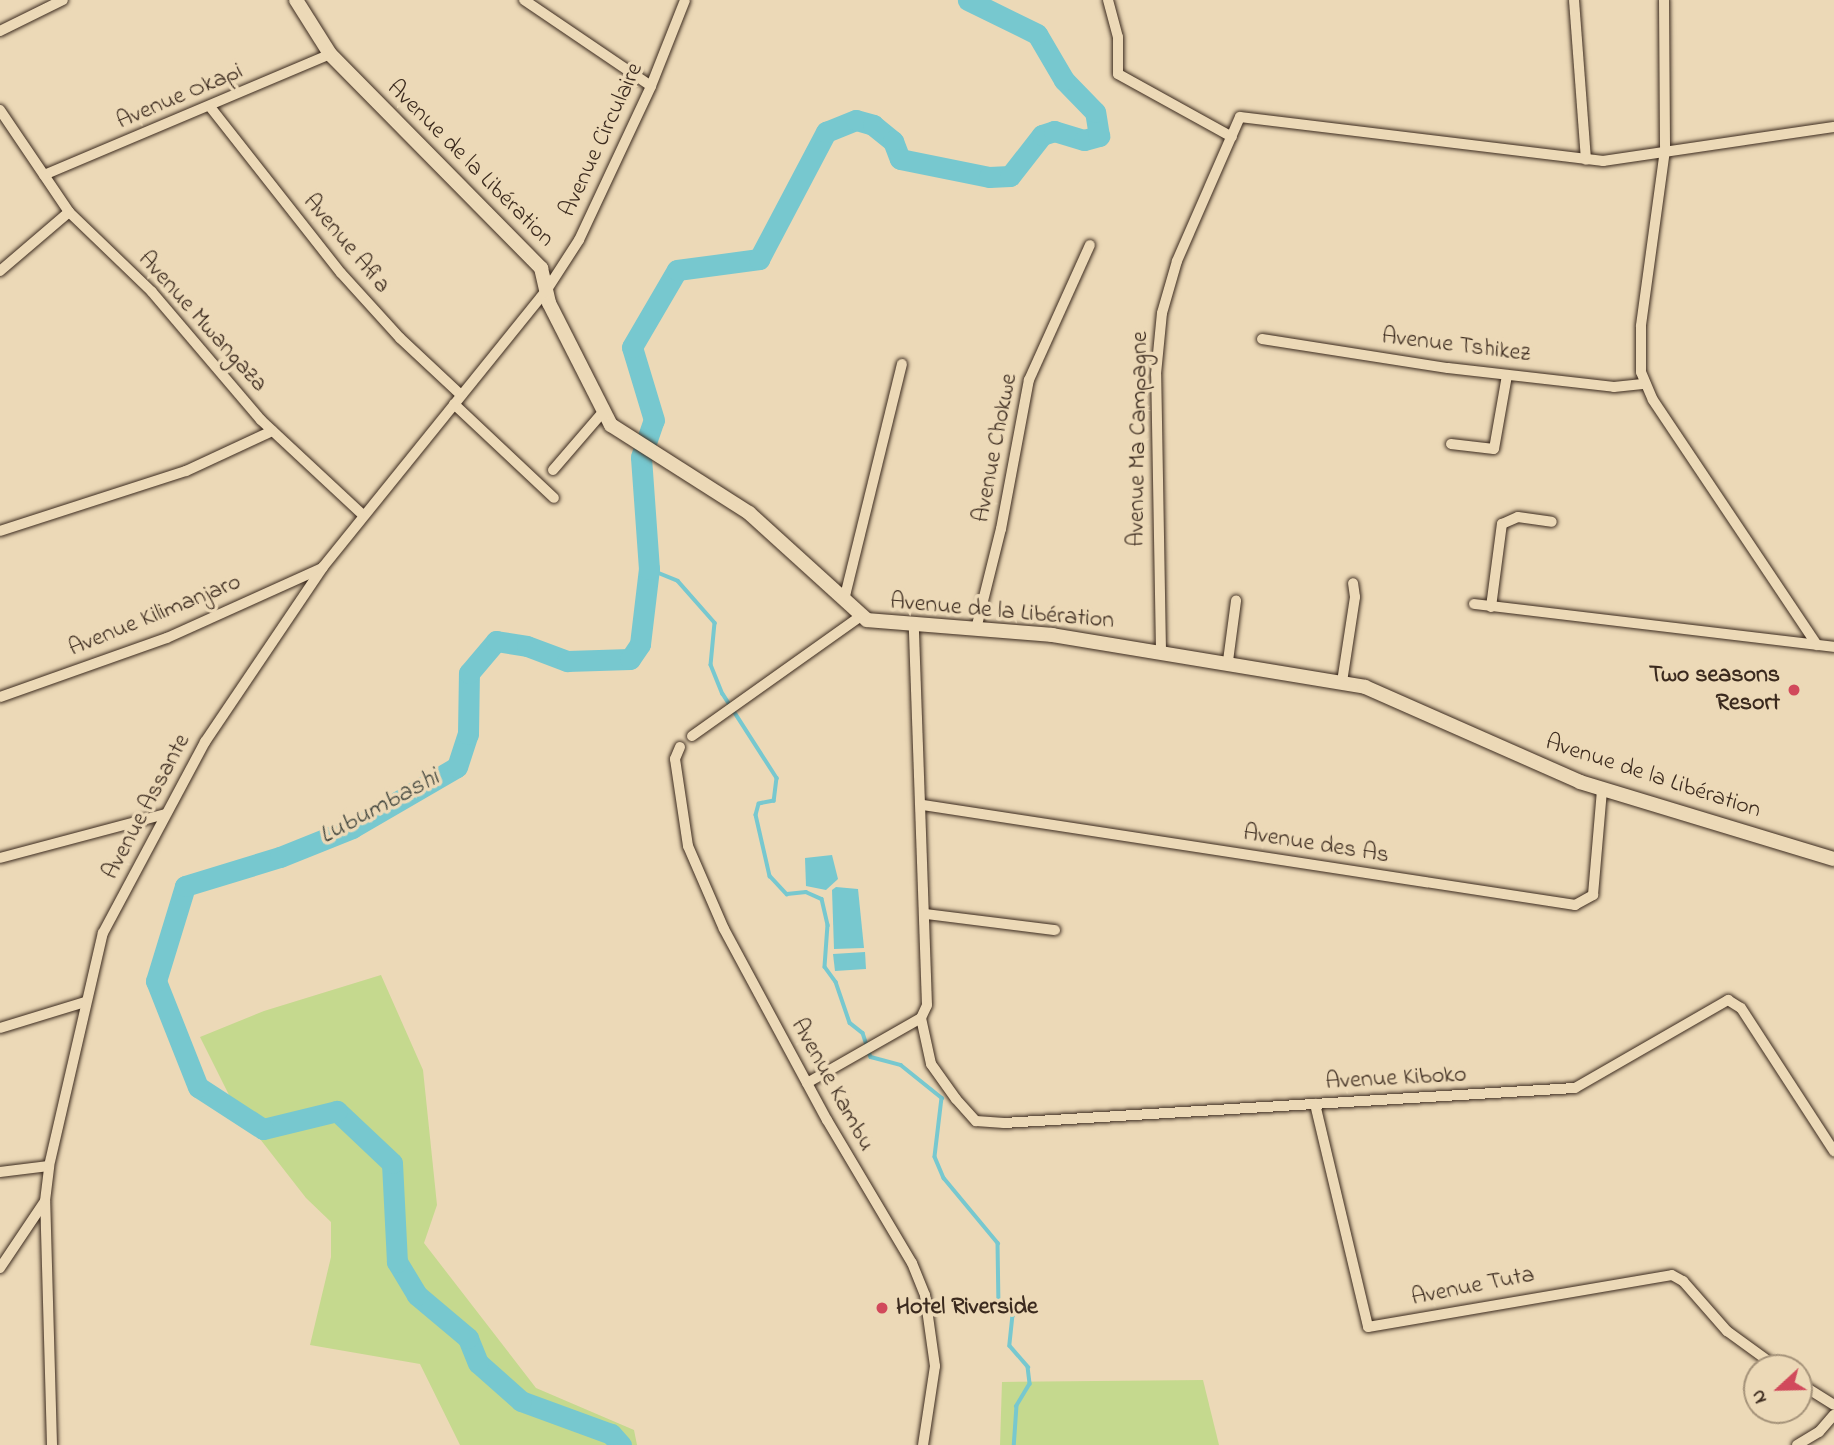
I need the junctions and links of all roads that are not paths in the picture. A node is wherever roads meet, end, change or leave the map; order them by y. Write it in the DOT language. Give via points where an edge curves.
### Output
graph roads {
  1 [pos="63,0"];
  2 [pos="296,0"];
  3 [pos="524,0"];
  4 [pos="685,0"];
  5 [pos="1101,0"];
  6 [pos="1574,0"];
  7 [pos="1664,0"];
  8 [pos="1109,6"];
  9 [pos="0,31"];
  10 [pos="330,54"];
  11 [pos="650,86"];
  12 [pos="211,108"];
  13 [pos="0,110"];
  14 [pos="1834,127"];
  15 [pos="1232,137"];
  16 [pos="1665,150"];
  17 [pos="1586,160"];
  18 [pos="44,175"];
  19 [pos="69,212"];
  20 [pos="1090,244"];
  21 [pos="0,271"];
  22 [pos="545,291"];
  23 [pos="1262,339"];
  24 [pos="902,364"];
  25 [pos="1507,374"];
  26 [pos="1645,384"];
  27 [pos="458,400"];
  28 [pos="602,413"];
  29 [pos="272,431"];
  30 [pos="1451,444"];
  31 [pos="553,470"];
  32 [pos="554,498"];
  33 [pos="363,515"];
  34 [pos="1552,522"];
  35 [pos="0,531"];
  36 [pos="323,567"];
  37 [pos="1353,583"];
  38 [pos="844,600"];
  39 [pos="1236,601"];
  40 [pos="1474,604"];
  41 [pos="1491,607"];
  42 [pos="861,615"];
  43 [pos="914,626"];
  44 [pos="976,629"];
  45 [pos="1817,645"];
  46 [pos="1834,647"];
  47 [pos="1161,652"];
  48 [pos="1228,661"];
  49 [pos="1342,682"];
  50 [pos="0,697"];
  51 [pos="692,736"];
  52 [pos="680,747"];
  53 [pos="1602,789"];
  54 [pos="923,805"];
  55 [pos="165,814"];
  56 [pos="0,858"];
  57 [pos="1834,859"];
  58 [pos="926,914"];
  59 [pos="1055,930"];
  60 [pos="85,1002"];
  61 [pos="921,1018"];
  62 [pos="0,1028"];
  63 [pos="807,1083"];
  64 [pos="1315,1104"];
  65 [pos="1834,1151"];
  66 [pos="48,1166"];
  67 [pos="0,1172"];
  68 [pos="45,1201"];
  69 [pos="0,1269"];
  70 [pos="1759,1354"];
  71 [pos="1813,1392"];
  72 [pos="1834,1405"];
  73 [pos="1834,1415"];
  74 [pos="52,1445"];
  75 [pos="923,1445"];
  76 [pos="1797,1445"];
  1 -- 9 [label="street"];
  2 -- 10 [label="street, Avenue de la Libération"];
  3 -- 11 [label="street"];
  4 -- 11 [label="street, Avenue Circulaire"];
  5 -- 8 [label="street"];
  6 -- 17 [label="street"];
  7 -- 16 [label="street"];
  8 -- 15 [label="street" via="1118,37 1116,69 1123,79"];
  10 -- 12 [label="street, Avenue Okapi"];
  10 -- 22 [label="street, Avenue de la Libération" via="538,265"];
  11 -- 22 [label="street, Avenue Circulaire" via="583,233"];
  12 -- 18 [label="street, Avenue Okapi"];
  12 -- 27 [label="street, Avenue Afia" via="341,273"];
  13 -- 18 [label="street, Avenue Mwangaza"];
  14 -- 16 [label="street"];
  15 -- 17 [label="street, Avenue Ma Campagne" via="1240,117 1524,148"];
  15 -- 47 [label="street, Avenue Ma Campagne" via="1177,261 1162,313 1156,374"];
  16 -- 17 [label="street"];
  16 -- 26 [label="street" via="1641,326"];
  18 -- 19 [label="street, Avenue Mwangaza"];
  19 -- 21 [label="street"];
  19 -- 29 [label="street, Avenue Mwangaza" via="159,300"];
  20 -- 44 [label="street, Avenue Chokwe" via="1034,364"];
  22 -- 27 [label="street, Avenue Assante"];
  22 -- 28 [label="street, Avenue de la Libération"];
  23 -- 25 [label="street, Avenue Tshikez"];
  24 -- 38 [label="street"];
  25 -- 26 [label="street, Avenue Tshikez" via="1614,387"];
  25 -- 30 [label="street" via="1494,449"];
  26 -- 45 [label="street"];
  27 -- 32 [label="street, Avenue Afia"];
  27 -- 33 [label="street, Avenue Assante"];
  28 -- 31 [label="street"];
  28 -- 38 [label="street, Avenue de la Libération" via="627,438 763,524"];
  29 -- 33 [label="street, Avenue Mwangaza"];
  29 -- 35 [label="street" via="186,471"];
  33 -- 36 [label="street, Avenue Assante"];
  34 -- 41 [label="street" via="1518,517 1503,524"];
  36 -- 50 [label="street, Avenue Kilimanjaro" via="158,641"];
  36 -- 55 [label="street, Avenue Assante" via="205,742"];
  37 -- 49 [label="street" via="1355,597"];
  38 -- 42 [label="street, Avenue de la Libération"];
  39 -- 48 [label="street"];
  40 -- 41 [label="street"];
  41 -- 45 [label="street"];
  42 -- 43 [label="street, Avenue de la Libération" via="876,623"];
  42 -- 51 [label="street"];
  43 -- 44 [label="street, Avenue de la Libération"];
  43 -- 54 [label="street"];
  44 -- 47 [label="street, Avenue de la Libération"];
  45 -- 46 [label="street"];
  47 -- 48 [label="street, Avenue de la Libération"];
  48 -- 49 [label="street, Avenue de la Libération"];
  49 -- 53 [label="street, Avenue de la Libération" via="1378,690 1547,770"];
  52 -- 63 [label="street, Avenue Kambu" via="675,759 688,846 724,929"];
  53 -- 54 [label="street, Avenue des As" via="1593,895 1575,905"];
  53 -- 57 [label="street, Avenue de la Libération"];
  54 -- 58 [label="street"];
  55 -- 56 [label="street"];
  55 -- 60 [label="street, Avenue Assante" via="103,933"];
  58 -- 59 [label="street"];
  58 -- 61 [label="street" via="928,992"];
  60 -- 62 [label="street"];
  60 -- 66 [label="street, Avenue Assante"];
  61 -- 63 [label="street"];
  61 -- 64 [label="street, Avenue Kiboko" via="931,1064 971,1117 981,1122"];
  63 -- 75 [label="street, Avenue Kambu" via="912,1263 925,1294 935,1366"];
  64 -- 65 [label="street, Avenue Kiboko" via="1582,1086 1716,1003 1728,1000 1741,1008"];
  64 -- 70 [label="street, Avenue Tuta" via="1367,1327 1669,1275 1683,1281 1727,1331"];
  66 -- 67 [label="street"];
  66 -- 68 [label="street, Avenue Assante"];
  68 -- 69 [label="street"];
  68 -- 74 [label="street, Avenue Assante"];
  71 -- 72 [label="street"];
  73 -- 76 [label="street" via="1819,1432"];
}
